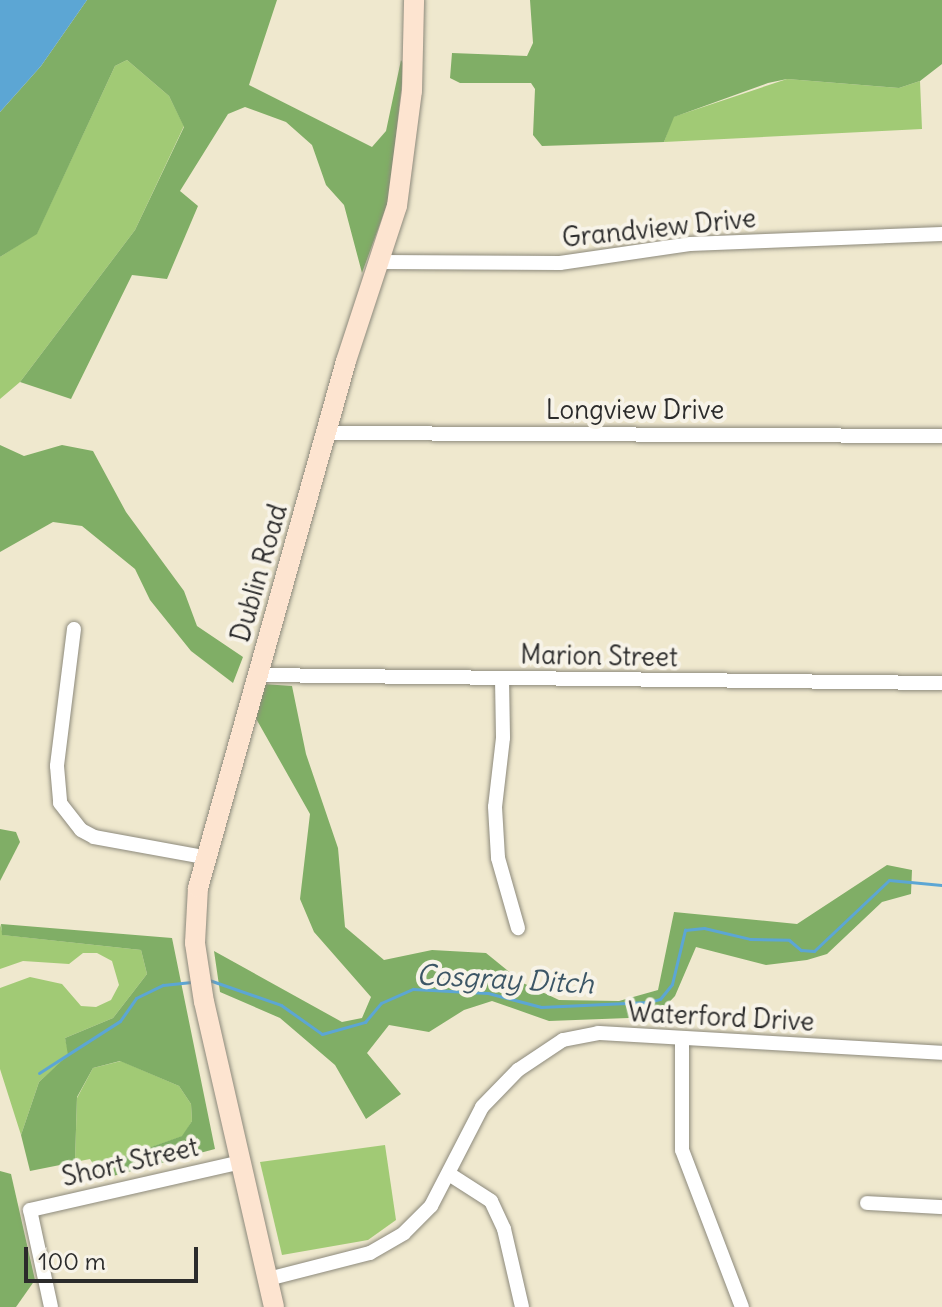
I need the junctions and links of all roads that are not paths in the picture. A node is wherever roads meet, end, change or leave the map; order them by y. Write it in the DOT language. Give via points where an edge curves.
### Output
graph roads {
  1 [pos="414,0"];
  2 [pos="942,234"];
  3 [pos="381,262"];
  4 [pos="327,433"];
  5 [pos="942,436"];
  6 [pos="74,629"];
  7 [pos="256,675"];
  8 [pos="502,679"];
  9 [pos="942,683"];
  10 [pos="204,857"];
  11 [pos="518,928"];
  12 [pos="682,1040"];
  13 [pos="942,1053"];
  14 [pos="241,1162"];
  15 [pos="449,1174"];
  16 [pos="867,1203"];
  17 [pos="942,1207"];
  18 [pos="268,1279"];
  19 [pos="51,1307"];
  20 [pos="274,1307"];
  21 [pos="522,1307"];
  22 [pos="742,1307"];
  1 -- 3 [label="main road, Dublin Road" via="407,151"];
  2 -- 3 [label="street, Grandview Drive" via="690,244 560,263"];
  3 -- 4 [label="main road, Dublin Road"];
  4 -- 5 [label="street, Longview Drive"];
  4 -- 7 [label="main road, Dublin Road"];
  6 -- 10 [label="street" via="57,766 60,803 81,830 94,837"];
  7 -- 8 [label="street, Marion Street"];
  7 -- 10 [label="main road, Dublin Road"];
  8 -- 9 [label="street, Marion Street"];
  8 -- 11 [label="street" via="503,738 495,807 498,858"];
  10 -- 14 [label="main road, Dublin Road" via="195,916 197,961"];
  12 -- 13 [label="street, Waterford Drive"];
  12 -- 15 [label="street, Waterford Drive" via="598,1033 546,1047 482,1107"];
  12 -- 22 [label="street" via="682,1150"];
  14 -- 18 [label="main road, Dublin Road"];
  14 -- 19 [label="street, Short Street" via="30,1210"];
  15 -- 18 [label="street, Waterford Drive" via="419,1221 386,1246"];
  15 -- 21 [label="street" via="491,1201 504,1229"];
  16 -- 17 [label="street"];
  18 -- 20 [label="main road, Dublin Road"];
}
